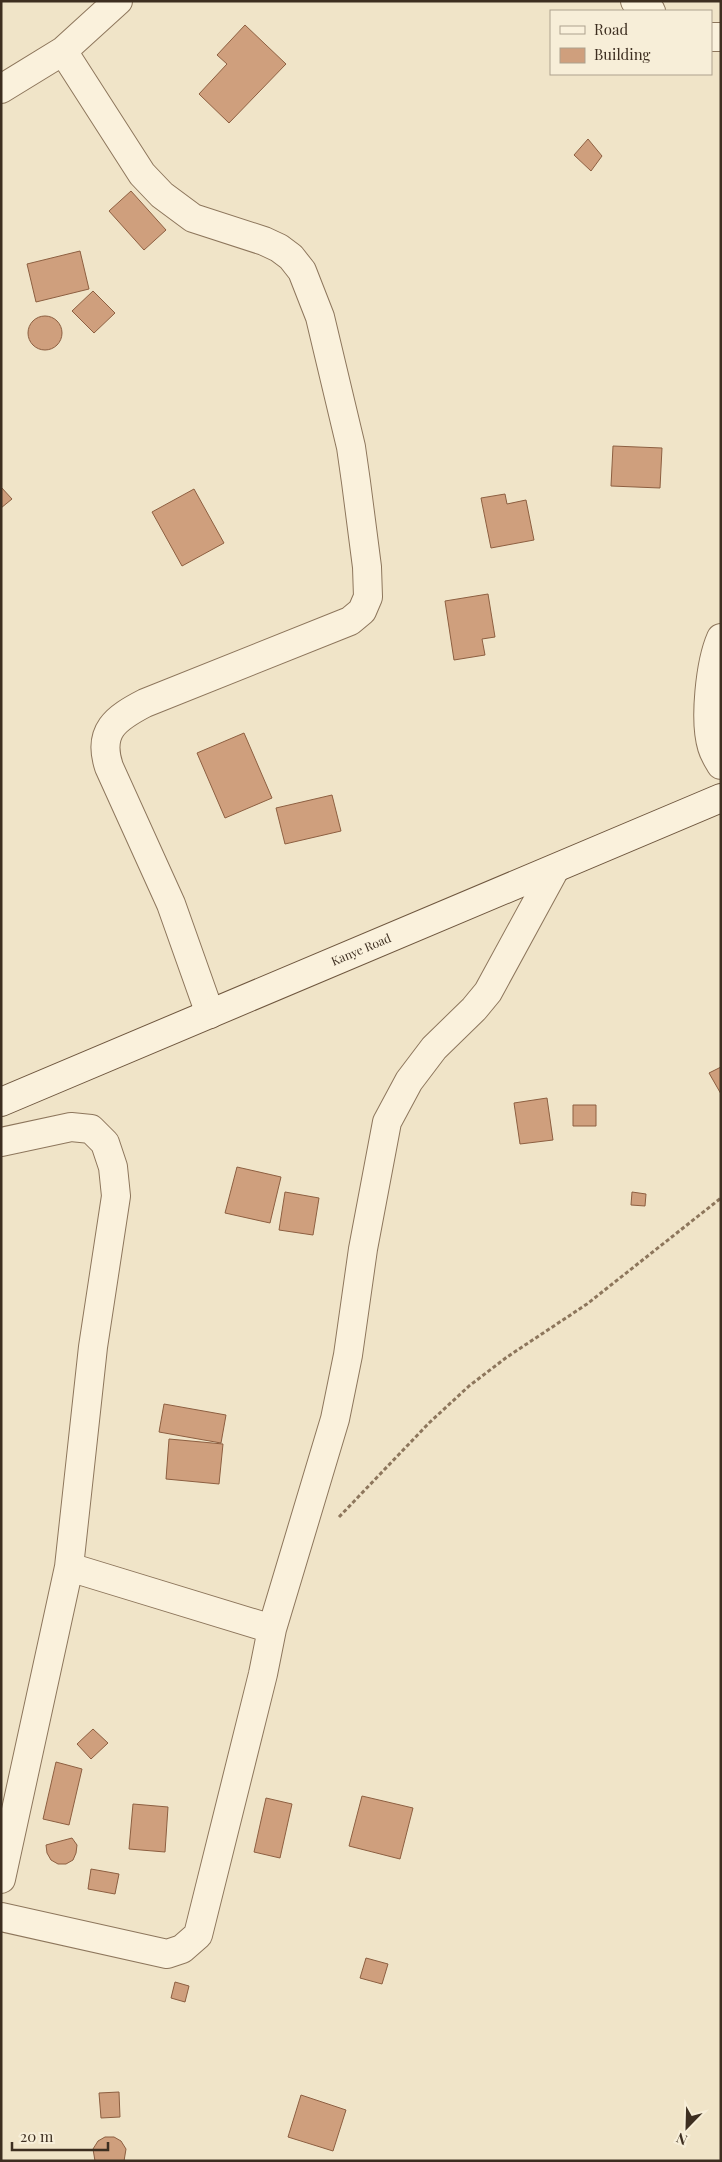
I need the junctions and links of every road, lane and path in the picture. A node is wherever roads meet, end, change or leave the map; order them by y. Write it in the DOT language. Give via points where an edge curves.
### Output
graph roads {
  1 [pos="118,1"];
  2 [pos="635,1"];
  3 [pos="649,10"];
  4 [pos="63,52"];
  5 [pos="1,89"];
  6 [pos="721,638"];
  7 [pos="721,766"];
  8 [pos="721,798"];
  9 [pos="554,869"];
  10 [pos="210,1014"];
  11 [pos="1,1102"];
  12 [pos="1,1142"];
  13 [pos="721,1198"];
  14 [pos="338,1518"];
  15 [pos="69,1567"];
  16 [pos="272,1628"];
  17 [pos="1,1879"];
  18 [pos="1,1917"];
  1 -- 4 [label="street"];
  2 -- 3 [label="street"];
  4 -- 5 [label="street"];
  4 -- 10 [label="street" via="142,174 162,195 193,218 279,248 302,271 320,317 351,447 367,567 368,597 362,611 350,621 145,703 116,720 108,731 105,754 109,767 171,904"];
  6 -- 7 [label="street" via="712,676 709,724 712,746"];
  8 -- 9 [label="street, Kanye Road"];
  9 -- 10 [label="street, Kanye Road"];
  9 -- 16 [label="street" via="488,992 434,1048 409,1080 387,1122 335,1419"];
  10 -- 11 [label="street, Kanye Road"];
  12 -- 15 [label="street" via="71,1127 91,1129 105,1143 114,1167 116,1196 93,1347"];
  13 -- 14 [label="path" via="587,1304 469,1386"];
  15 -- 16 [label="street"];
  15 -- 17 [label="street"];
  16 -- 18 [label="street" via="198,1936 182,1950 167,1954"];
}
